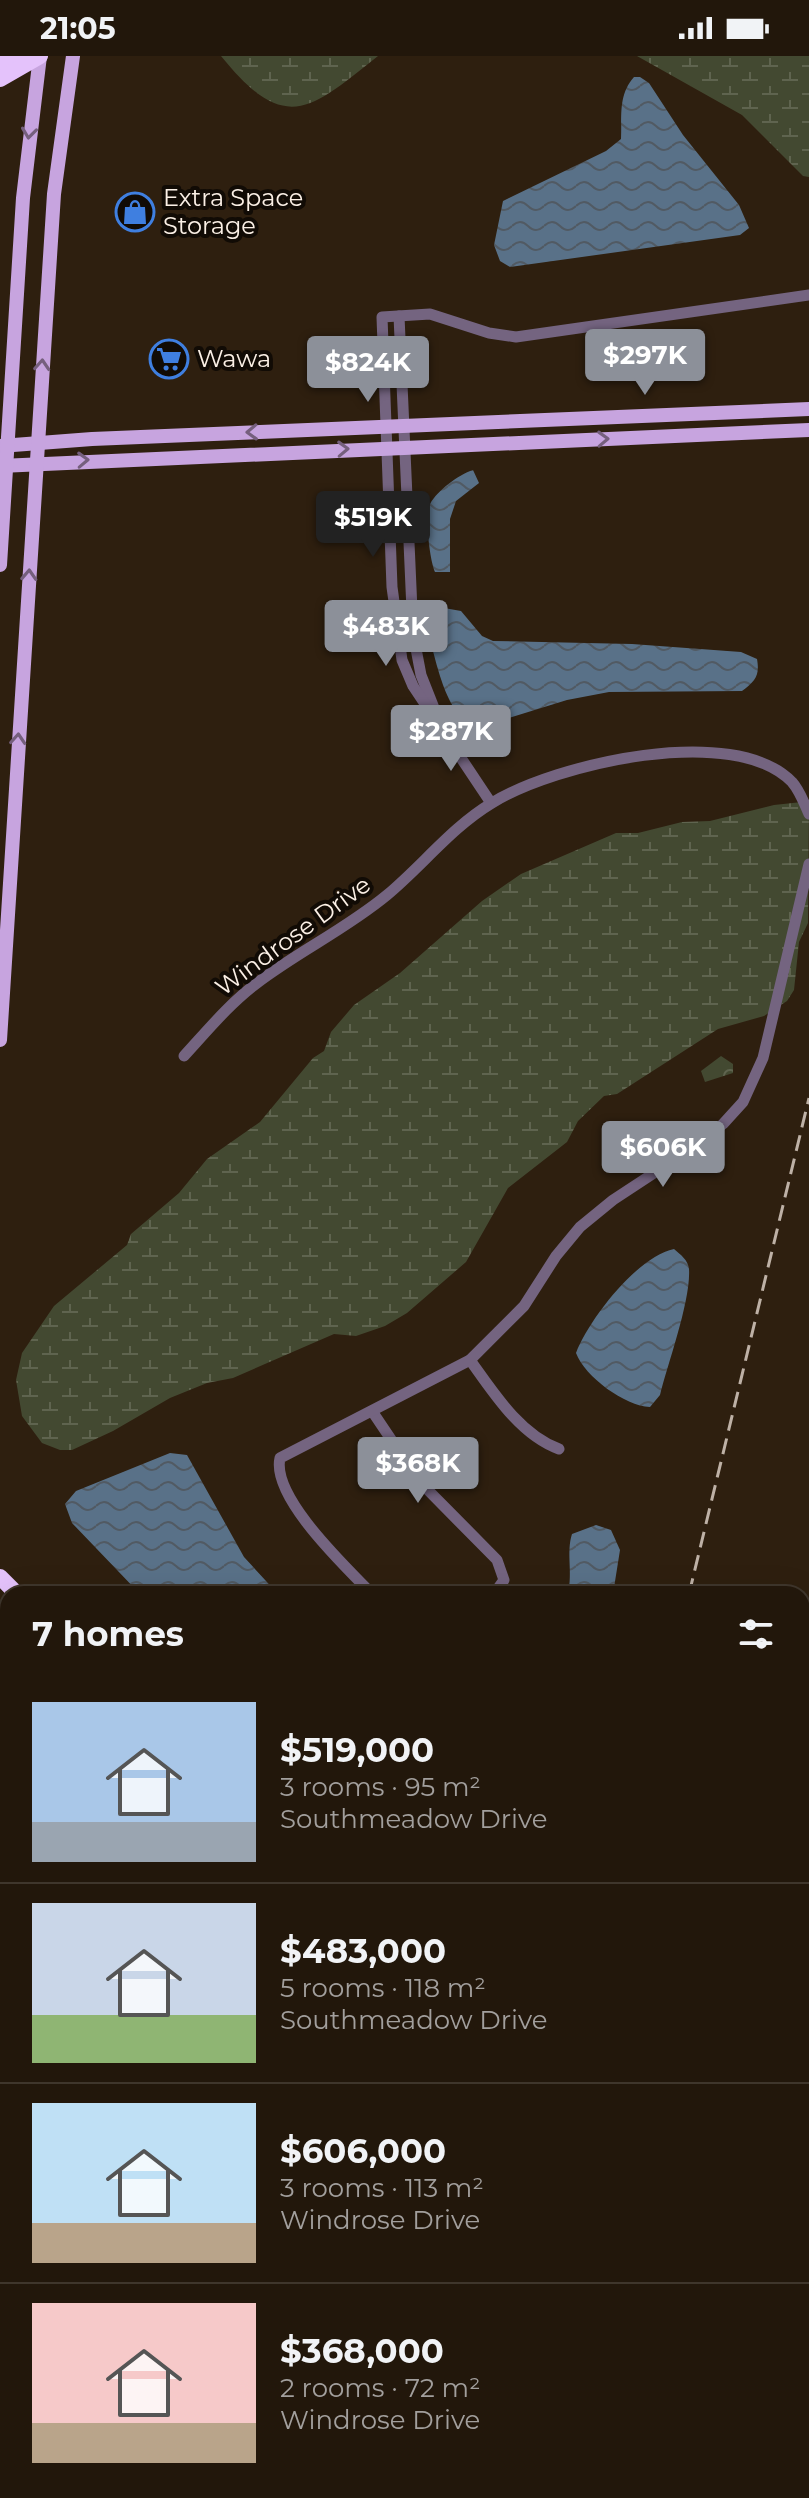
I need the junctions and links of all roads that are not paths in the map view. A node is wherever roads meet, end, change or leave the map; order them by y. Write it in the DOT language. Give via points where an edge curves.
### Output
graph roads {
  1 [pos="40,56"];
  2 [pos="73,56"];
  3 [pos="22,60"];
  4 [pos="0,64"];
  5 [pos="0,79"];
  6 [pos="809,295"];
  7 [pos="399,316"];
  8 [pos="809,409"];
  9 [pos="403,426"];
  10 [pos="386,427"];
  11 [pos="809,430"];
  12 [pos="37,443"];
  13 [pos="3,446"];
  14 [pos="404,447"];
  15 [pos="387,448"];
  16 [pos="35,463"];
  17 [pos="3,466"];
  18 [pos="0,565"];
  19 [pos="392,587"];
  20 [pos="410,587"];
  21 [pos="441,724"];
  22 [pos="491,803"];
  23 [pos="809,814"];
  24 [pos="809,864"];
  25 [pos="0,1040"];
  26 [pos="184,1056"];
  27 [pos="470,1360"];
  28 [pos="372,1411"];
  29 [pos="559,1449"];
  30 [pos="365,1586"];
  31 [pos="500,1586"];
  1 -- 3 [label="highway"];
  1 -- 13 [label="main road, one-way" via="27,148"];
  12 -- 2 [label="main road, one-way" via="54,194"];
  3 -- 4 [label="highway"];
  3 -- 5 [label="highway"];
  6 -- 7 [label="street" via="516,337 430,314"];
  7 -- 9 [label="street"];
  7 -- 10 [label="street" via="382,317"];
  8 -- 9 [label="main road"];
  9 -- 10 [label="main road"];
  9 -- 14 [label="street"];
  10 -- 12 [label="main road, one-way"];
  10 -- 15 [label="street"];
  14 -- 11 [label="main road, one-way"];
  12 -- 13 [label="main road"];
  12 -- 16 [label="main road"];
  13 -- 17 [label="main road"];
  14 -- 15 [label="main road"];
  14 -- 20 [label="street"];
  16 -- 15 [label="main road, one-way"];
  15 -- 19 [label="street"];
  16 -- 17 [label="main road"];
  25 -- 16 [label="main road, one-way"];
  17 -- 18 [label="main road"];
  19 -- 20 [label="street"];
  19 -- 21 [label="street" via="402,660 413,686"];
  20 -- 21 [label="street" via="421,675"];
  21 -- 22 [label="street"];
  22 -- 23 [label="street, Windrose Drive" via="582,765 698,753 745,757 771,767 792,782"];
  22 -- 26 [label="street, Windrose Drive" via="356,919 255,984"];
  24 -- 27 [label="street" via="763,1058 743,1102 701,1141 580,1227 524,1306"];
  27 -- 28 [label="street"];
  27 -- 29 [label="street" via="512,1414"];
  28 -- 30 [label="street" via="290,1450 278,1468 308,1524"];
  28 -- 31 [label="street" via="419,1481 497,1560 504,1580"];
}
